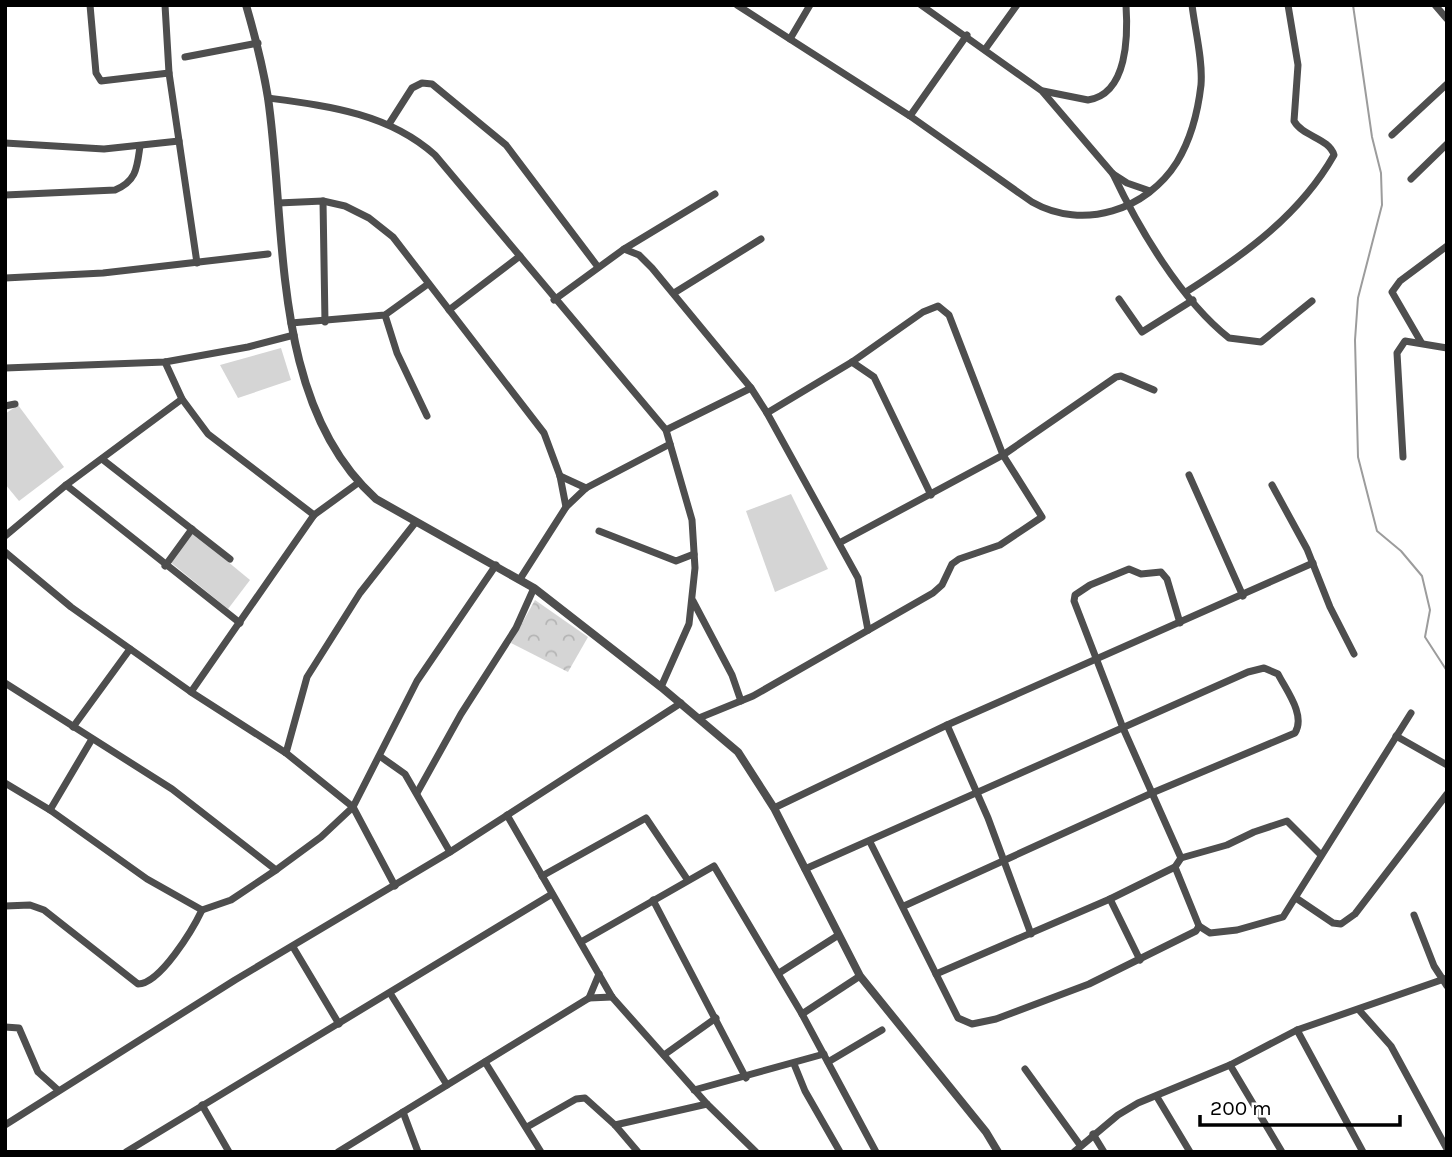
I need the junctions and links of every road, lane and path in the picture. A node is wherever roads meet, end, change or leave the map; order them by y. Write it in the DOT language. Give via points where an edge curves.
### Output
graph roads {
  1 [pos="90,5"];
  2 [pos="166,5"];
  3 [pos="246,5"];
  4 [pos="737,5"];
  5 [pos="810,5"];
  6 [pos="921,5"];
  7 [pos="1017,5"];
  8 [pos="1126,5"];
  9 [pos="1192,5"];
  10 [pos="1288,5"];
  11 [pos="1435,5"];
  12 [pos="1447,19"];
  13 [pos="967,35"];
  14 [pos="790,40"];
  15 [pos="258,43"];
  16 [pos="986,48"];
  17 [pos="185,57"];
  18 [pos="169,73"];
  19 [pos="1447,84"];
  20 [pos="1042,91"];
  21 [pos="268,98"];
  22 [pos="910,116"];
  23 [pos="389,124"];
  24 [pos="1392,135"];
  25 [pos="179,141"];
  26 [pos="5,143"];
  27 [pos="1447,144"];
  28 [pos="140,146"];
  29 [pos="1113,174"];
  30 [pos="1410,179"];
  31 [pos="1150,191"];
  32 [pos="715,194"];
  33 [pos="5,195"];
  34 [pos="323,201"];
  35 [pos="278,203"];
  36 [pos="1128,206"];
  37 [pos="761,239"];
  38 [pos="1447,246"];
  39 [pos="624,249"];
  40 [pos="268,254"];
  41 [pos="520,256"];
  42 [pos="197,263"];
  43 [pos="598,267"];
  44 [pos="5,278"];
  45 [pos="428,284"];
  46 [pos="1186,292"];
  47 [pos="674,293"];
  48 [pos="1119,299"];
  49 [pos="554,300"];
  50 [pos="1193,300"];
  51 [pos="1312,301"];
  52 [pos="449,310"];
  53 [pos="384,315"];
  54 [pos="325,322"];
  55 [pos="291,323"];
  56 [pos="294,335"];
  57 [pos="1421,342"];
  58 [pos="1447,348"];
  59 [pos="165,362"];
  60 [pos="852,362"];
  61 [pos="5,368"];
  62 [pos="751,388"];
  63 [pos="1154,390"];
  64 [pos="182,399"];
  65 [pos="15,404"];
  66 [pos="5,406"];
  67 [pos="767,412"];
  68 [pos="427,416"];
  69 [pos="666,430"];
  70 [pos="670,444"];
  71 [pos="1003,455"];
  72 [pos="1403,457"];
  73 [pos="102,459"];
  74 [pos="560,475"];
  75 [pos="1189,475"];
  76 [pos="358,483"];
  77 [pos="66,485"];
  78 [pos="1272,485"];
  79 [pos="586,488"];
  80 [pos="931,495"];
  81 [pos="566,507"];
  82 [pos="314,514"];
  83 [pos="415,523"];
  84 [pos="192,529"];
  85 [pos="599,531"];
  86 [pos="5,536"];
  87 [pos="841,542"];
  88 [pos="5,552"];
  89 [pos="694,554"];
  90 [pos="230,559"];
  91 [pos="1313,563"];
  92 [pos="165,565"];
  93 [pos="496,565"];
  94 [pos="520,579"];
  95 [pos="534,588"];
  96 [pos="1243,596"];
  97 [pos="693,601"];
  98 [pos="867,616"];
  99 [pos="240,622"];
  100 [pos="882,622"];
  101 [pos="1180,623"];
  102 [pos="868,630"];
  103 [pos="130,649"];
  104 [pos="1354,654"];
  105 [pos="1096,658"];
  106 [pos="5,683"];
  107 [pos="661,687"];
  108 [pos="191,692"];
  109 [pos="741,701"];
  110 [pos="681,703"];
  111 [pos="1411,713"];
  112 [pos="699,718"];
  113 [pos="947,725"];
  114 [pos="73,727"];
  115 [pos="1123,728"];
  116 [pos="1396,736"];
  117 [pos="92,739"];
  118 [pos="286,753"];
  119 [pos="381,757"];
  120 [pos="1447,765"];
  121 [pos="5,783"];
  122 [pos="417,793"];
  123 [pos="1152,793"];
  124 [pos="977,794"];
  125 [pos="1447,794"];
  126 [pos="353,807"];
  127 [pos="774,808"];
  128 [pos="50,810"];
  129 [pos="506,816"];
  130 [pos="870,842"];
  131 [pos="450,852"];
  132 [pos="1320,854"];
  133 [pos="1181,858"];
  134 [pos="1005,861"];
  135 [pos="1175,867"];
  136 [pos="805,869"];
  137 [pos="276,870"];
  138 [pos="542,876"];
  139 [pos="688,879"];
  140 [pos="395,886"];
  141 [pos="552,894"];
  142 [pos="1296,898"];
  143 [pos="1110,899"];
  144 [pos="653,900"];
  145 [pos="5,906"];
  146 [pos="904,906"];
  147 [pos="202,910"];
  148 [pos="1414,915"];
  149 [pos="1199,926"];
  150 [pos="1031,934"];
  151 [pos="837,936"];
  152 [pos="581,943"];
  153 [pos="293,947"];
  154 [pos="1140,960"];
  155 [pos="779,973"];
  156 [pos="599,974"];
  157 [pos="936,974"];
  158 [pos="860,976"];
  159 [pos="1446,981"];
  160 [pos="390,993"];
  161 [pos="612,997"];
  162 [pos="589,998"];
  163 [pos="1359,1010"];
  164 [pos="803,1014"];
  165 [pos="716,1018"];
  166 [pos="340,1024"];
  167 [pos="5,1027"];
  168 [pos="882,1030"];
  169 [pos="1297,1030"];
  170 [pos="664,1055"];
  171 [pos="826,1058"];
  172 [pos="485,1062"];
  173 [pos="794,1064"];
  174 [pos="1230,1065"];
  175 [pos="1025,1069"];
  176 [pos="746,1078"];
  177 [pos="447,1085"];
  178 [pos="58,1090"];
  179 [pos="694,1090"];
  180 [pos="1157,1097"];
  181 [pos="707,1104"];
  182 [pos="202,1105"];
  183 [pos="403,1112"];
  184 [pos="5,1125"];
  185 [pos="615,1125"];
  186 [pos="527,1127"];
  187 [pos="1093,1134"];
  188 [pos="1077,1148"];
  189 [pos="1447,1149"];
  190 [pos="126,1152"];
  191 [pos="229,1152"];
  192 [pos="338,1152"];
  193 [pos="418,1152"];
  194 [pos="541,1152"];
  195 [pos="638,1152"];
  196 [pos="756,1152"];
  197 [pos="840,1152"];
  198 [pos="876,1152"];
  199 [pos="999,1152"];
  200 [pos="1104,1152"];
  201 [pos="1190,1152"];
  202 [pos="1282,1152"];
  203 [pos="1363,1152"];
  1 -- 18 [label="street" via="96,73 101,81"];
  2 -- 18 [label="street"];
  3 -- 15 [label="street"];
  4 -- 14 [label="street"];
  5 -- 14 [label="street"];
  6 -- 13 [label="street"];
  7 -- 16 [label="street"];
  8 -- 20 [label="street" via="1126,55 1112,85 1088,100"];
  9 -- 31 [label="street" via="1201,83 1196,114 1176,164"];
  10 -- 46 [label="street" via="1298,65 1294,121 1329,146 1334,155 1318,184 1270,232"];
  11 -- 12 [label="street"];
  13 -- 16 [label="street"];
  13 -- 22 [label="street"];
  14 -- 22 [label="street"];
  15 -- 17 [label="street"];
  15 -- 21 [label="street"];
  16 -- 20 [label="street"];
  18 -- 25 [label="street"];
  19 -- 24 [label="street"];
  20 -- 29 [label="street"];
  21 -- 23 [label="street" via="343,108"];
  21 -- 35 [label="street"];
  22 -- 36 [label="street" via="1048,211 1086,216"];
  23 -- 41 [label="street" via="435,155"];
  23 -- 43 [label="street" via="412,89 432,84 506,145"];
  25 -- 28 [label="street"];
  25 -- 42 [label="street"];
  26 -- 28 [label="street" via="104,149"];
  27 -- 30 [label="street"];
  28 -- 33 [label="street" via="136,173 115,190"];
  29 -- 31 [label="street"];
  29 -- 36 [label="street"];
  31 -- 36 [label="street"];
  32 -- 39 [label="street"];
  34 -- 35 [label="street"];
  34 -- 45 [label="street" via="360,212 383,228"];
  34 -- 54 [label="street"];
  35 -- 55 [label="street"];
  36 -- 46 [label="street"];
  37 -- 47 [label="street"];
  38 -- 57 [label="street" via="1392,292"];
  39 -- 43 [label="street"];
  39 -- 47 [label="street" via="639,255"];
  40 -- 42 [label="street"];
  41 -- 49 [label="street"];
  41 -- 52 [label="street"];
  42 -- 44 [label="street"];
  43 -- 49 [label="street"];
  45 -- 52 [label="street"];
  45 -- 53 [label="street"];
  46 -- 50 [label="street"];
  47 -- 62 [label="street"];
  48 -- 50 [label="street" via="1142,332"];
  49 -- 69 [label="street"];
  50 -- 51 [label="street" via="1224,334 1245,342 1261,342"];
  52 -- 74 [label="street" via="544,433"];
  53 -- 54 [label="street"];
  53 -- 68 [label="street"];
  54 -- 55 [label="street"];
  55 -- 56 [label="street"];
  56 -- 59 [label="street"];
  56 -- 76 [label="street" via="317,415"];
  57 -- 58 [label="street"];
  57 -- 72 [label="street" via="1405,341 1397,353"];
  59 -- 61 [label="street"];
  59 -- 64 [label="street"];
  60 -- 67 [label="street"];
  60 -- 71 [label="street" via="938,306 949,315"];
  60 -- 80 [label="street" via="874,377"];
  62 -- 67 [label="street"];
  62 -- 69 [label="street"];
  63 -- 71 [label="street" via="1116,377"];
  64 -- 73 [label="street"];
  64 -- 82 [label="street" via="208,434"];
  65 -- 66 [label="street"];
  67 -- 87 [label="street"];
  69 -- 70 [label="street"];
  70 -- 79 [label="street"];
  70 -- 89 [label="street" via="692,520"];
  71 -- 80 [label="street"];
  71 -- 100 [label="street" via="1041,514 1040,520 1000,545 959,559 933,593"];
  73 -- 77 [label="street"];
  73 -- 84 [label="street"];
  74 -- 79 [label="street"];
  74 -- 81 [label="street"];
  75 -- 96 [label="street"];
  76 -- 82 [label="street"];
  76 -- 83 [label="street"];
  77 -- 86 [label="street"];
  77 -- 92 [label="street"];
  78 -- 91 [label="street"];
  79 -- 81 [label="street"];
  80 -- 87 [label="street"];
  81 -- 94 [label="street"];
  82 -- 99 [label="street"];
  83 -- 93 [label="street"];
  83 -- 118 [label="street" via="360,593 307,677"];
  84 -- 90 [label="street"];
  84 -- 92 [label="street"];
  85 -- 89 [label="street" via="676,561"];
  87 -- 98 [label="street" via="858,578"];
  88 -- 103 [label="street"];
  89 -- 97 [label="street"];
  91 -- 96 [label="street"];
  91 -- 104 [label="street"];
  92 -- 99 [label="street"];
  93 -- 94 [label="street"];
  93 -- 119 [label="street" via="417,681"];
  94 -- 95 [label="street"];
  95 -- 107 [label="street"];
  95 -- 122 [label="street" via="516,628"];
  96 -- 101 [label="street"];
  97 -- 107 [label="street" via="689,624"];
  97 -- 109 [label="street"];
  98 -- 100 [label="street"];
  98 -- 102 [label="street"];
  99 -- 108 [label="street"];
  100 -- 102 [label="street"];
  101 -- 105 [label="street"];
  101 -- 105 [label="street" via="1161,572 1141,575 1129,569 1090,585 1075,595 1074,601"];
  102 -- 109 [label="street"];
  103 -- 108 [label="street"];
  103 -- 114 [label="street"];
  105 -- 113 [label="street"];
  105 -- 115 [label="street"];
  106 -- 114 [label="street"];
  107 -- 110 [label="street"];
  108 -- 118 [label="street"];
  109 -- 112 [label="street"];
  110 -- 112 [label="street"];
  110 -- 129 [label="street"];
  111 -- 116 [label="street"];
  112 -- 127 [label="street" via="738,752"];
  113 -- 124 [label="street"];
  113 -- 127 [label="street"];
  114 -- 117 [label="street"];
  115 -- 123 [label="street"];
  115 -- 123 [label="street" via="1264,668 1278,674 1299,717 1296,733"];
  115 -- 124 [label="street"];
  116 -- 120 [label="street"];
  116 -- 132 [label="street"];
  117 -- 128 [label="street"];
  117 -- 137 [label="street" via="172,789"];
  118 -- 126 [label="street"];
  119 -- 122 [label="street" via="405,774"];
  119 -- 126 [label="street"];
  121 -- 128 [label="street"];
  122 -- 131 [label="street"];
  123 -- 133 [label="street"];
  123 -- 134 [label="street"];
  124 -- 130 [label="street"];
  124 -- 134 [label="street"];
  125 -- 142 [label="street" via="1355,914 1341,924"];
  126 -- 137 [label="street"];
  126 -- 140 [label="street"];
  127 -- 136 [label="street"];
  128 -- 147 [label="street" via="146,879"];
  129 -- 131 [label="street"];
  129 -- 138 [label="street"];
  130 -- 136 [label="street"];
  130 -- 146 [label="street"];
  131 -- 140 [label="street"];
  132 -- 133 [label="street" via="1287,821"];
  132 -- 142 [label="street"];
  133 -- 135 [label="street"];
  134 -- 146 [label="street"];
  134 -- 150 [label="street"];
  135 -- 143 [label="street"];
  135 -- 149 [label="street"];
  136 -- 151 [label="street"];
  137 -- 147 [label="street" via="231,900"];
  138 -- 139 [label="street" via="646,818"];
  138 -- 141 [label="street"];
  139 -- 144 [label="street"];
  139 -- 155 [label="street" via="713,866"];
  140 -- 153 [label="street"];
  141 -- 152 [label="street"];
  141 -- 160 [label="street"];
  142 -- 149 [label="street" via="1278,919 1209,933"];
  143 -- 150 [label="street"];
  143 -- 154 [label="street"];
  144 -- 152 [label="street"];
  144 -- 165 [label="street"];
  145 -- 147 [label="street" via="30,905 44,910 127,977 146,984 186,939"];
  146 -- 157 [label="street"];
  148 -- 159 [label="street" via="1434,966"];
  149 -- 154 [label="street" via="1184,939"];
  150 -- 157 [label="street"];
  151 -- 155 [label="street"];
  151 -- 158 [label="street"];
  152 -- 156 [label="street"];
  153 -- 166 [label="street"];
  153 -- 178 [label="street"];
  154 -- 157 [label="street" via="1088,984 972,1024 958,1018"];
  155 -- 164 [label="street"];
  156 -- 161 [label="street"];
  156 -- 162 [label="street"];
  158 -- 164 [label="street"];
  158 -- 199 [label="street"];
  159 -- 163 [label="street"];
  160 -- 166 [label="street"];
  160 -- 177 [label="street"];
  161 -- 162 [label="street"];
  161 -- 170 [label="street"];
  162 -- 172 [label="street"];
  163 -- 169 [label="street"];
  163 -- 189 [label="street" via="1391,1046"];
  164 -- 171 [label="street"];
  165 -- 170 [label="street"];
  165 -- 176 [label="street"];
  166 -- 182 [label="street"];
  167 -- 178 [label="street" via="19,1028 38,1072"];
  168 -- 171 [label="street"];
  169 -- 174 [label="street"];
  169 -- 203 [label="street"];
  170 -- 179 [label="street"];
  171 -- 173 [label="street"];
  171 -- 198 [label="street"];
  172 -- 177 [label="street"];
  172 -- 186 [label="street"];
  173 -- 176 [label="street"];
  173 -- 197 [label="street"];
  174 -- 180 [label="street"];
  174 -- 202 [label="street"];
  175 -- 188 [label="street"];
  176 -- 179 [label="street"];
  177 -- 183 [label="street"];
  178 -- 184 [label="street"];
  179 -- 181 [label="street"];
  180 -- 187 [label="street" via="1118,1115"];
  180 -- 201 [label="street"];
  181 -- 185 [label="street"];
  181 -- 196 [label="street"];
  182 -- 190 [label="street"];
  182 -- 191 [label="street"];
  183 -- 192 [label="street"];
  183 -- 193 [label="street"];
  185 -- 186 [label="street" via="585,1098"];
  185 -- 195 [label="street"];
  186 -- 194 [label="street"];
  187 -- 188 [label="street"];
  187 -- 200 [label="street"];
}
